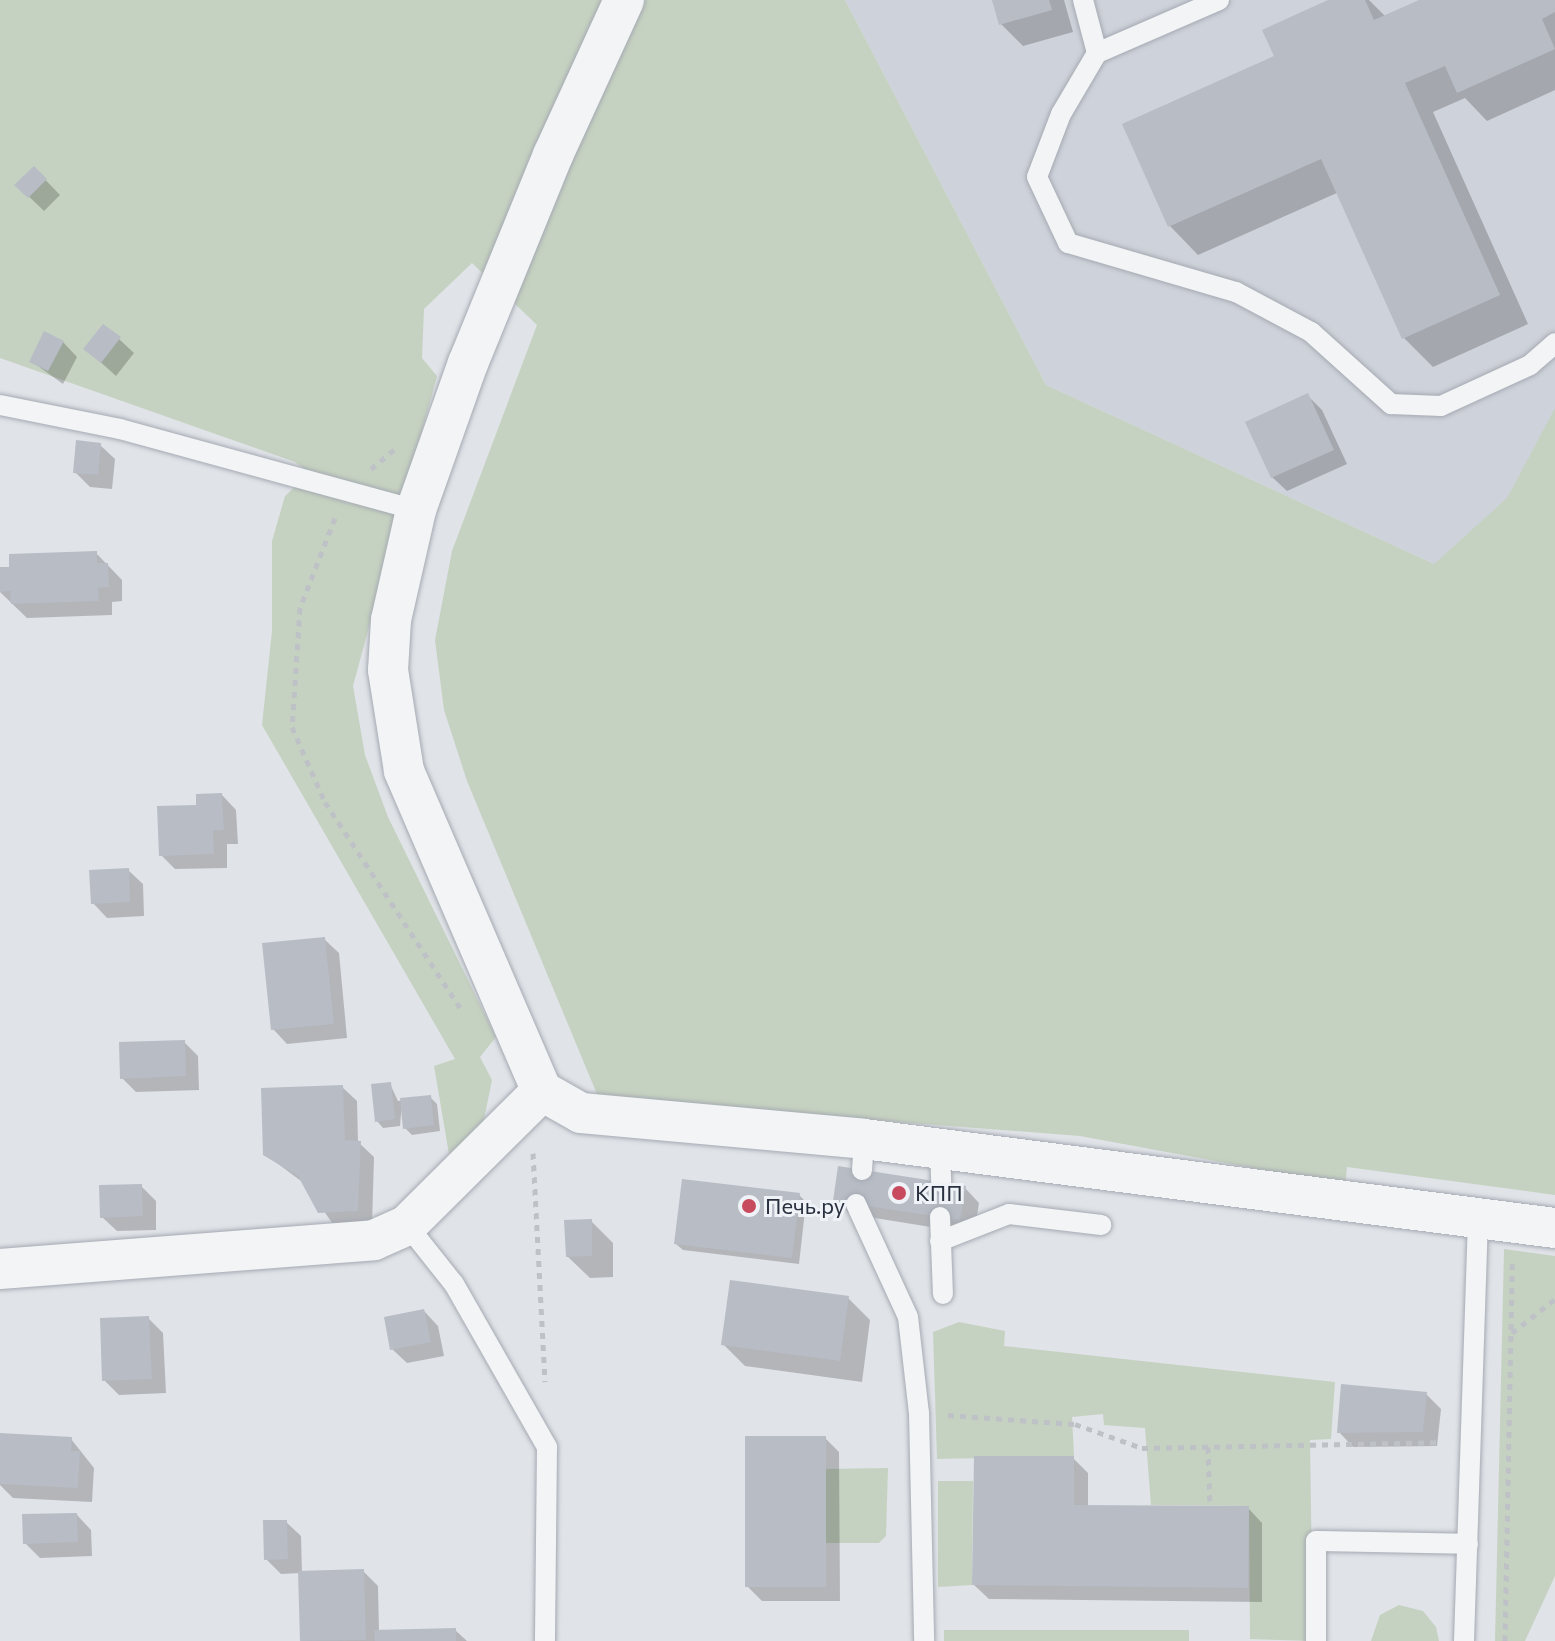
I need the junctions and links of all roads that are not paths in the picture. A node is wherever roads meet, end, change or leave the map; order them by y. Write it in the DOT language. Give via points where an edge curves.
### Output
graph roads {
  1 [pos="624,0"];
  2 [pos="1083,0"];
  3 [pos="1219,0"];
  4 [pos="1097,53"];
  5 [pos="1555,343"];
  6 [pos="0,405"];
  7 [pos="416,510"];
  8 [pos="542,1091"];
  9 [pos="856,1204"];
  10 [pos="940,1217"];
  11 [pos="1496,1217"];
  12 [pos="407,1225"];
  13 [pos="1101,1225"];
  14 [pos="1555,1228"];
  15 [pos="940,1241"];
  16 [pos="0,1269"];
  17 [pos="943,1294"];
  18 [pos="1468,1544"];
  19 [pos="545,1641"];
  20 [pos="924,1641"];
  21 [pos="1316,1641"];
  22 [pos="1464,1641"];
  1 -- 7 [label="street" via="553,155 468,363"];
  2 -- 4 [label="lane"];
  3 -- 4 [label="lane"];
  4 -- 5 [label="lane" via="1061,114 1037,177 1068,243 1236,292 1311,332 1391,404 1441,406 1530,365"];
  6 -- 7 [label="lane" via="120,429"];
  7 -- 8 [label="street" via="391,620 388,670 404,771"];
  8 -- 11 [label="street" via="581,1113 940,1165"];
  8 -- 12 [label="street"];
  9 -- 20 [label="lane" via="908,1317 919,1413"];
  10 -- 15 [label="lane"];
  11 -- 14 [label="street"];
  11 -- 18 [label="lane" via="1472,1441"];
  12 -- 16 [label="street" via="374,1240 336,1247"];
  12 -- 19 [label="lane" via="454,1284 547,1447"];
  13 -- 15 [label="lane" via="1009,1214"];
  15 -- 17 [label="lane"];
  18 -- 21 [label="lane" via="1316,1541"];
  18 -- 22 [label="lane"];
}
